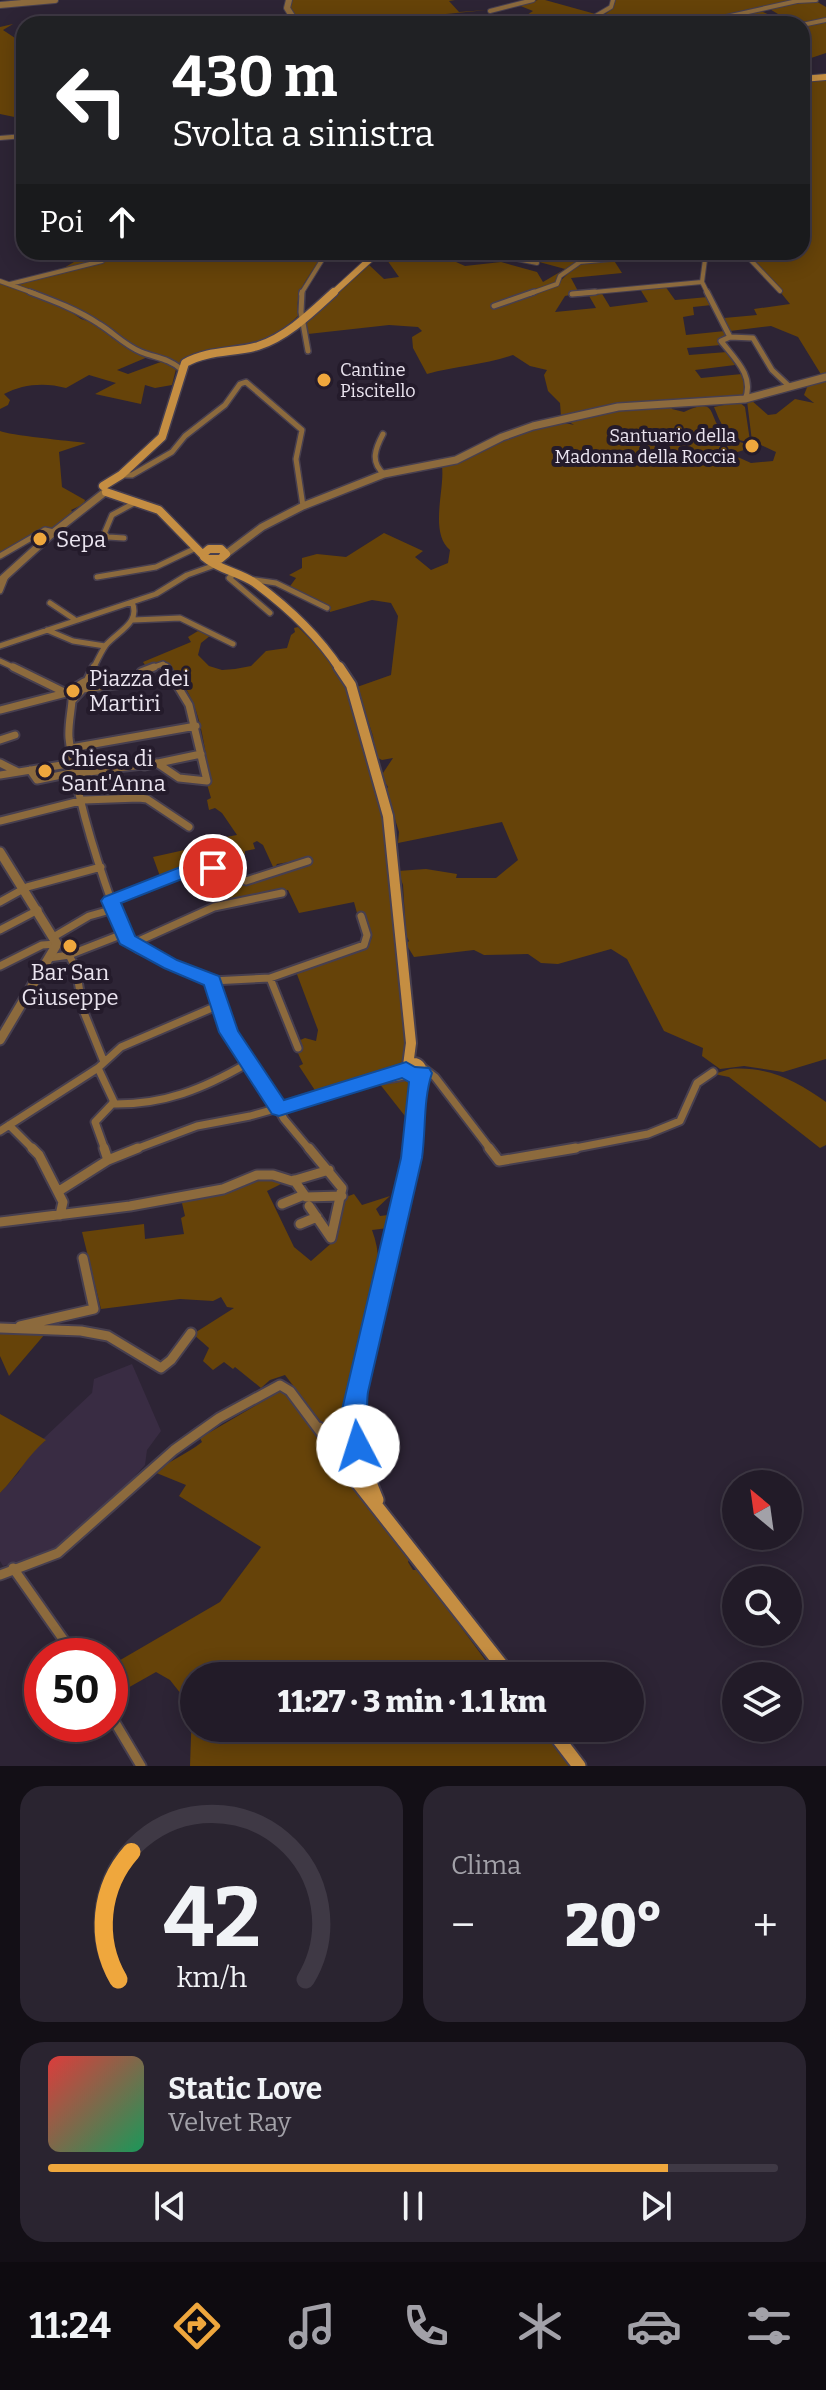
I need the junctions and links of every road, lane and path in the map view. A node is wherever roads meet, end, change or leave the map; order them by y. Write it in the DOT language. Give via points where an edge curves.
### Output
graph roads {
  1 [pos="55,0"];
  2 [pos="533,0"];
  3 [pos="613,0"];
  4 [pos="815,0"];
  5 [pos="0,5"];
  6 [pos="826,7"];
  7 [pos="490,11"];
  8 [pos="599,16"];
  9 [pos="730,16"];
  10 [pos="322,260"];
  11 [pos="369,260"];
  12 [pos="522,260"];
  13 [pos="601,260"];
  14 [pos="705,260"];
  15 [pos="751,260"];
  16 [pos="102,261"];
  17 [pos="537,263"];
  18 [pos="0,281"];
  19 [pos="702,282"];
  20 [pos="10,284"];
  21 [pos="780,291"];
  22 [pos="572,294"];
  23 [pos="494,306"];
  24 [pos="303,316"];
  25 [pos="730,337"];
  26 [pos="308,351"];
  27 [pos="181,369"];
  28 [pos="826,377"];
  29 [pos="790,387"];
  30 [pos="745,399"];
  31 [pos="383,434"];
  32 [pos="384,474"];
  33 [pos="120,476"];
  34 [pos="106,489"];
  35 [pos="138,501"];
  36 [pos="303,506"];
  37 [pos="54,532"];
  38 [pos="246,537"];
  39 [pos="124,538"];
  40 [pos="203,551"];
  41 [pos="0,556"];
  42 [pos="221,560"];
  43 [pos="234,573"];
  44 [pos="97,577"];
  45 [pos="3,578"];
  46 [pos="247,579"];
  47 [pos="0,591"];
  48 [pos="132,602"];
  49 [pos="50,603"];
  50 [pos="327,608"];
  51 [pos="270,613"];
  52 [pos="74,619"];
  53 [pos="133,620"];
  54 [pos="47,630"];
  55 [pos="233,644"];
  56 [pos="0,646"];
  57 [pos="105,646"];
  58 [pos="0,661"];
  59 [pos="141,672"];
  60 [pos="86,680"];
  61 [pos="131,683"];
  62 [pos="83,689"];
  63 [pos="63,692"];
  64 [pos="72,701"];
  65 [pos="0,710"];
  66 [pos="196,726"];
  67 [pos="15,735"];
  68 [pos="0,740"];
  69 [pos="71,748"];
  70 [pos="201,754"];
  71 [pos="120,758"];
  72 [pos="0,763"];
  73 [pos="157,763"];
  74 [pos="144,766"];
  75 [pos="76,769"];
  76 [pos="106,770"];
  77 [pos="18,772"];
  78 [pos="0,775"];
  79 [pos="84,800"];
  80 [pos="0,821"];
  81 [pos="189,827"];
  82 [pos="1,857"];
  83 [pos="308,861"];
  84 [pos="101,867"];
  85 [pos="24,890"];
  86 [pos="282,893"];
  87 [pos="0,902"];
  88 [pos="112,905"];
  89 [pos="38,910"];
  90 [pos="361,916"];
  91 [pos="0,930"];
  92 [pos="123,934"];
  93 [pos="56,940"];
  94 [pos="132,944"];
  95 [pos="69,955"];
  96 [pos="49,958"];
  97 [pos="0,966"];
  98 [pos="270,978"];
  99 [pos="212,981"];
  100 [pos="219,1005"];
  101 [pos="0,1040"];
  102 [pos="298,1048"];
  103 [pos="248,1063"];
  104 [pos="101,1065"];
  105 [pos="713,1072"];
  106 [pos="416,1073"];
  107 [pos="112,1104"];
  108 [pos="279,1109"];
  109 [pos="9,1125"];
  110 [pos="0,1131"];
  111 [pos="108,1160"];
  112 [pos="329,1170"];
  113 [pos="294,1180"];
  114 [pos="59,1191"];
  115 [pos="304,1195"];
  116 [pos="342,1196"];
  117 [pos="282,1204"];
  118 [pos="309,1206"];
  119 [pos="60,1215"];
  120 [pos="317,1217"];
  121 [pos="0,1222"];
  122 [pos="300,1224"];
  123 [pos="83,1258"];
  124 [pos="0,1328"];
  125 [pos="15,1328"];
  126 [pos="191,1333"];
  127 [pos="315,1423"];
  128 [pos="351,1442"];
  129 [pos="336,1453"];
  130 [pos="391,1522"];
  131 [pos="13,1568"];
  132 [pos="0,1575"];
  133 [pos="62,1638"];
  134 [pos="499,1662"];
  135 [pos="127,1742"];
  136 [pos="561,1742"];
  137 [pos="141,1766"];
  138 [pos="579,1766"];
  1 -- 5 [label="street"];
  2 -- 7 [label="street"];
  3 -- 8 [label="street"];
  4 -- 6 [label="street"];
  4 -- 9 [label="street"];
  10 -- 24 [label="street" via="301,292"];
  11 -- 24 [label="main road"];
  12 -- 17 [label="street"];
  13 -- 23 [label="street" via="580,262 557,284"];
  14 -- 19 [label="street"];
  15 -- 21 [label="street"];
  16 -- 20 [label="street"];
  18 -- 20 [label="street"];
  19 -- 22 [label="street"];
  19 -- 25 [label="street"];
  20 -- 27 [label="street" via="61,303 141,352 171,360"];
  24 -- 26 [label="street"];
  24 -- 27 [label="main road" via="272,341 192,358"];
  25 -- 29 [label="street" via="753,338 772,370"];
  25 -- 30 [label="street" via="721,341 750,383"];
  27 -- 33 [label="main road" via="162,437"];
  28 -- 29 [label="street"];
  29 -- 30 [label="street"];
  30 -- 32 [label="street" via="607,409 519,430 449,462"];
  31 -- 32 [label="street" via="373,461"];
  32 -- 36 [label="street"];
  33 -- 34 [label="main road"];
  33 -- 36 [label="street" via="170,454 246,382 302,430 296,459"];
  34 -- 35 [label="main road"];
  34 -- 37 [label="street"];
  35 -- 39 [label="street" via="112,515 106,535"];
  35 -- 40 [label="main road" via="162,512"];
  36 -- 38 [label="street"];
  37 -- 41 [label="street" via="45,530"];
  37 -- 45 [label="street"];
  38 -- 40 [label="street"];
  38 -- 42 [label="street"];
  40 -- 42 [label="main road"];
  40 -- 42 [label="main road" via="224,550"];
  40 -- 44 [label="street"];
  42 -- 43 [label="main road"];
  42 -- 48 [label="street"];
  43 -- 46 [label="main road"];
  43 -- 51 [label="street" via="229,578"];
  45 -- 47 [label="street"];
  46 -- 50 [label="street" via="276,583"];
  46 -- 106 [label="main road" via="307,629 351,685 388,816"];
  48 -- 52 [label="street"];
  48 -- 53 [label="street"];
  49 -- 52 [label="street"];
  52 -- 54 [label="street"];
  53 -- 55 [label="street" via="175,617"];
  53 -- 57 [label="street"];
  54 -- 56 [label="street"];
  54 -- 57 [label="street"];
  57 -- 60 [label="street"];
  58 -- 63 [label="street"];
  59 -- 66 [label="street" via="163,664 182,686"];
  60 -- 62 [label="street"];
  60 -- 63 [label="street"];
  61 -- 62 [label="street"];
  62 -- 64 [label="street"];
  63 -- 64 [label="street"];
  63 -- 65 [label="street"];
  64 -- 69 [label="street"];
  66 -- 69 [label="street"];
  66 -- 70 [label="street"];
  67 -- 68 [label="street"];
  69 -- 75 [label="street"];
  70 -- 73 [label="street"];
  70 -- 73 [label="street" via="207,781 179,778"];
  71 -- 76 [label="street"];
  72 -- 77 [label="street"];
  73 -- 74 [label="street"];
  74 -- 76 [label="street"];
  75 -- 76 [label="street"];
  75 -- 77 [label="street" via="37,780 30,770"];
  75 -- 79 [label="street"];
  77 -- 78 [label="street"];
  79 -- 80 [label="street"];
  79 -- 81 [label="street" via="143,798"];
  79 -- 84 [label="street"];
  82 -- 85 [label="street"];
  83 -- 88 [label="street" via="246,881 213,868 196,868"];
  84 -- 85 [label="street"];
  84 -- 88 [label="street"];
  85 -- 87 [label="street"];
  85 -- 89 [label="street"];
  86 -- 94 [label="street" via="214,907"];
  88 -- 92 [label="street"];
  88 -- 93 [label="street"];
  89 -- 91 [label="street"];
  89 -- 93 [label="street"];
  90 -- 98 [label="street" via="368,939 364,945"];
  92 -- 94 [label="street"];
  92 -- 95 [label="street"];
  93 -- 96 [label="street"];
  93 -- 97 [label="street"];
  94 -- 99 [label="street"];
  95 -- 96 [label="street"];
  95 -- 104 [label="street" via="79,971 79,998"];
  96 -- 101 [label="street"];
  98 -- 99 [label="street"];
  98 -- 102 [label="street"];
  99 -- 100 [label="street"];
  100 -- 103 [label="street"];
  100 -- 104 [label="street" via="121,1047"];
  103 -- 107 [label="street" via="166,1102"];
  103 -- 108 [label="street"];
  104 -- 107 [label="street"];
  104 -- 109 [label="street"];
  105 -- 106 [label="street" via="693,1087 676,1123 640,1137 499,1161 438,1083"];
  106 -- 108 [label="street"];
  106 -- 128 [label="main road" via="412,1158"];
  107 -- 111 [label="street" via="95,1122"];
  108 -- 111 [label="street" via="197,1126"];
  108 -- 112 [label="street" via="305,1148"];
  109 -- 110 [label="street"];
  109 -- 114 [label="street" via="39,1155"];
  111 -- 114 [label="street"];
  112 -- 113 [label="street"];
  112 -- 116 [label="street"];
  113 -- 115 [label="street"];
  113 -- 119 [label="street" via="257,1175 223,1189"];
  114 -- 119 [label="street"];
  115 -- 116 [label="street"];
  115 -- 117 [label="street"];
  116 -- 120 [label="street" via="331,1238"];
  118 -- 120 [label="street"];
  119 -- 121 [label="street"];
  120 -- 122 [label="street"];
  123 -- 125 [label="street" via="94,1309"];
  124 -- 125 [label="street"];
  125 -- 126 [label="street" via="108,1336 161,1368 173,1359 180,1339"];
  127 -- 128 [label="street"];
  127 -- 129 [label="street"];
  127 -- 131 [label="street" via="280,1385 185,1441 58,1553"];
  128 -- 129 [label="main road"];
  128 -- 129 [label="main road" via="346,1461"];
  128 -- 130 [label="main road"];
  129 -- 130 [label="main road"];
  130 -- 134 [label="main road"];
  131 -- 132 [label="street"];
  131 -- 133 [label="street"];
  135 -- 137 [label="street"];
  136 -- 138 [label="main road"];
}
